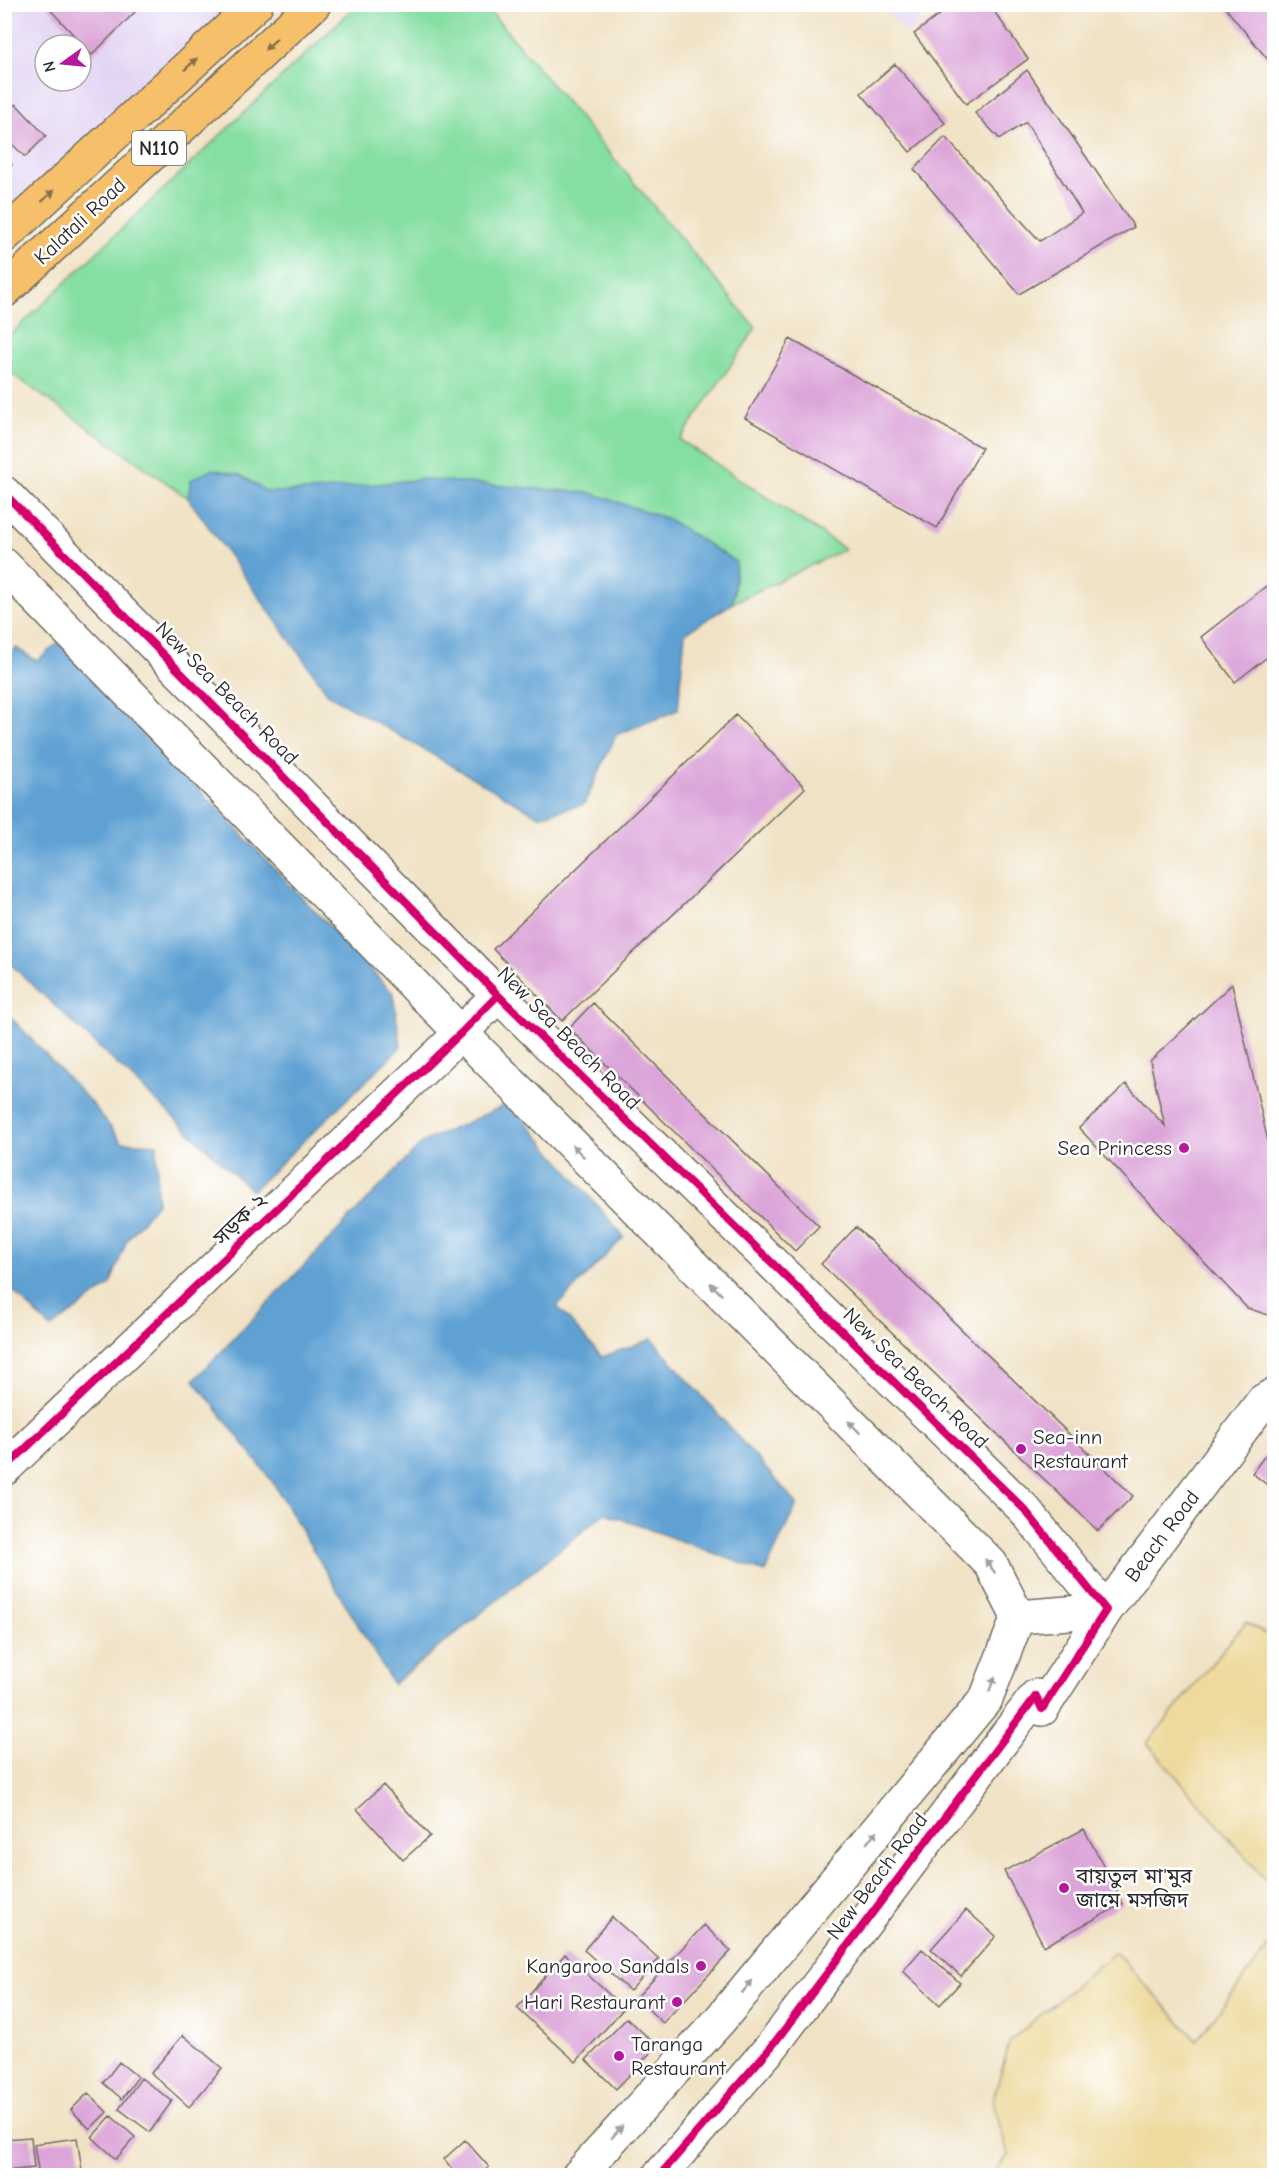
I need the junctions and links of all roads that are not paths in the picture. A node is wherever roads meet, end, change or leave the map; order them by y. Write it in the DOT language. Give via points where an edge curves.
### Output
graph roads {
  1 [pos="256,4"];
  2 [pos="314,4"];
  3 [pos="4,236"];
  4 [pos="4,291"];
  5 [pos="4,493"];
  6 [pos="4,565"];
  7 [pos="498,994"];
  8 [pos="461,1033"];
  9 [pos="1275,1395"];
  10 [pos="4,1469"];
  11 [pos="1106,1610"];
  12 [pos="1018,1617"];
  13 [pos="578,2175"];
  14 [pos="659,2175"];
  3 -- 1 [label="highway, Kalatali Road / N110, one-way"];
  2 -- 4 [label="highway, Kalatali Road / N110, one-way"];
  5 -- 7 [label="street, New Sea Beach Road"];
  6 -- 8 [label="street"];
  7 -- 8 [label="street, সড়ক ২"];
  7 -- 11 [label="street, New Sea Beach Road" via="1024,1509"];
  8 -- 10 [label="street, সড়ক ২"];
  12 -- 8 [label="street, one-way" via="991,1564"];
  9 -- 11 [label="street, Beach Road" via="1263,1401"];
  11 -- 12 [label="street"];
  11 -- 14 [label="street, New Beach Road" via="1042,1709 1036,1696 772,2046"];
  13 -- 12 [label="street, New Beach Road, one-way" via="719,2021 986,1699"];
}
